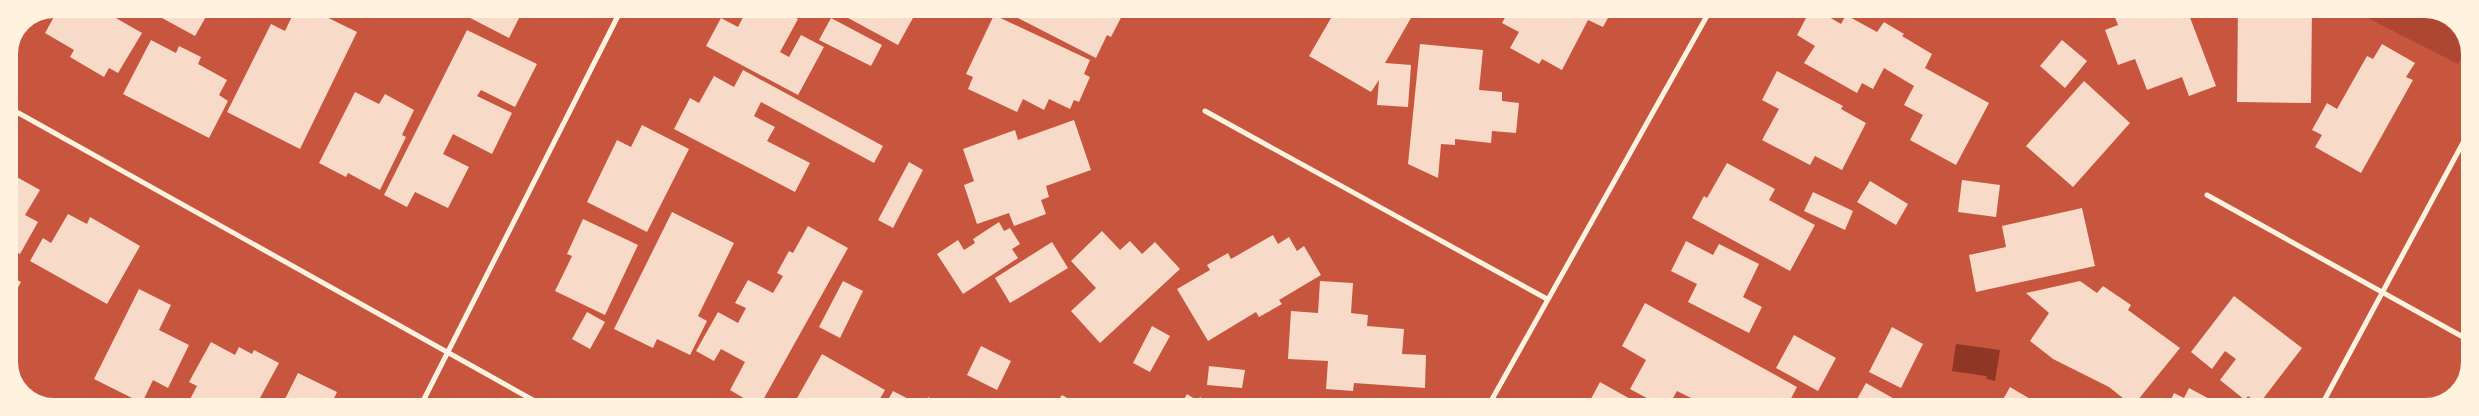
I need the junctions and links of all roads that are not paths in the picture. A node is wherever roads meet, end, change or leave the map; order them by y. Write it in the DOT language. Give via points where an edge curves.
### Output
graph roads {
  1 [pos="618,15"];
  2 [pos="1707,15"];
  3 [pos="15,111"];
  4 [pos="1205,111"];
  5 [pos="2464,141"];
  6 [pos="2207,195"];
  7 [pos="2384,291"];
  8 [pos="1547,300"];
  9 [pos="2464,337"];
  10 [pos="447,353"];
  11 [pos="424,401"];
  12 [pos="534,401"];
  13 [pos="1491,401"];
  14 [pos="2323,401"];
  1 -- 10 [label="street"];
  2 -- 8 [label="street"];
  3 -- 10 [label="street"];
  4 -- 8 [label="street"];
  5 -- 7 [label="street"];
  6 -- 7 [label="street"];
  7 -- 9 [label="street"];
  7 -- 14 [label="street"];
  8 -- 13 [label="street"];
  10 -- 11 [label="street"];
  10 -- 12 [label="street"];
}
